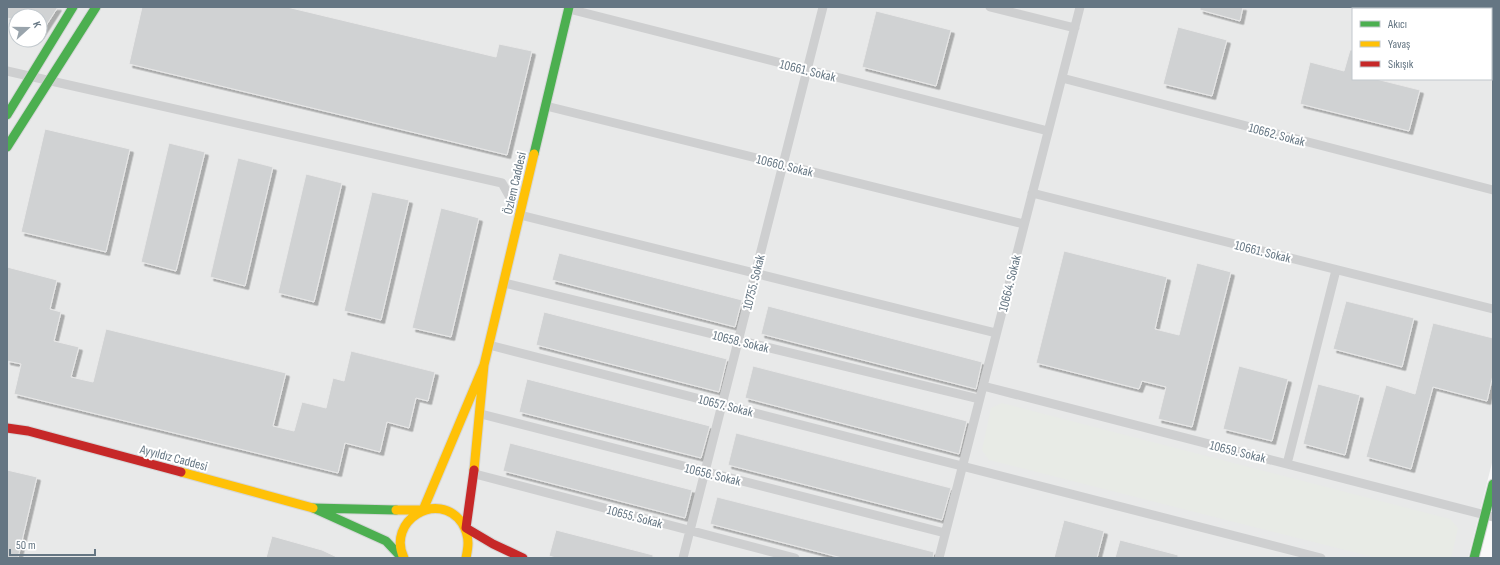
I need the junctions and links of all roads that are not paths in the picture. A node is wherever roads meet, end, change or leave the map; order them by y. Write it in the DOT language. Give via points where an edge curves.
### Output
graph roads {
  1 [pos="73,7"];
  2 [pos="96,7"];
  3 [pos="823,7"];
  4 [pos="990,7"];
  5 [pos="1080,7"];
  6 [pos="569,8"];
  7 [pos="1075,28"];
  8 [pos="807,70"];
  9 [pos="7,71"];
  10 [pos="31,77"];
  11 [pos="1062,78"];
  12 [pos="49,81"];
  13 [pos="546,106"];
  14 [pos="7,115"];
  15 [pos="1048,130"];
  16 [pos="7,147"];
  17 [pos="783,165"];
  18 [pos="1493,190"];
  19 [pos="1032,193"];
  20 [pos="520,215"];
  21 [pos="1024,224"];
  22 [pos="1336,270"];
  23 [pos="756,274"];
  24 [pos="504,283"];
  25 [pos="1493,309"];
  26 [pos="996,333"];
  27 [pos="739,340"];
  28 [pos="489,345"];
  29 [pos="484,365"];
  30 [pos="983,386"];
  31 [pos="979,399"];
  32 [pos="722,404"];
  33 [pos="482,414"];
  34 [pos="7,423"];
  35 [pos="7,428"];
  36 [pos="28,431"];
  37 [pos="1287,464"];
  38 [pos="962,465"];
  39 [pos="705,472"];
  40 [pos="475,474"];
  41 [pos="1493,484"];
  42 [pos="313,508"];
  43 [pos="423,510"];
  44 [pos="1489,516"];
  45 [pos="466,528"];
  46 [pos="690,530"];
  47 [pos="945,533"];
  48 [pos="403,558"];
  49 [pos="466,558"];
  50 [pos="523,558"];
  51 [pos="683,558"];
  52 [pos="795,558"];
  53 [pos="939,558"];
  54 [pos="1321,558"];
  55 [pos="1474,558"];
  1 -- 10 [label="street"];
  2 -- 12 [label="street"];
  3 -- 8 [label="street, 10755. Sokak"];
  4 -- 7 [label="street"];
  5 -- 7 [label="street, 10664. Sokak"];
  6 -- 8 [label="street, 10661. Sokak"];
  6 -- 13 [label="street, Özlem Caddesi"];
  7 -- 11 [label="street, 10664. Sokak"];
  8 -- 15 [label="street, 10661. Sokak"];
  8 -- 17 [label="street, 10755. Sokak"];
  9 -- 10 [label="street"];
  10 -- 12 [label="street"];
  10 -- 14 [label="street"];
  11 -- 15 [label="street, 10664. Sokak"];
  11 -- 18 [label="street, 10662. Sokak"];
  12 -- 16 [label="street"];
  12 -- 20 [label="street" via="502,183"];
  13 -- 17 [label="street, 10660. Sokak"];
  13 -- 20 [label="street, Özlem Caddesi"];
  15 -- 19 [label="street, 10664. Sokak"];
  17 -- 21 [label="street, 10660. Sokak"];
  17 -- 23 [label="street, 10755. Sokak"];
  19 -- 21 [label="street, 10664. Sokak"];
  19 -- 22 [label="street, 10661. Sokak"];
  20 -- 23 [label="street"];
  20 -- 24 [label="street, Özlem Caddesi"];
  21 -- 26 [label="street, 10664. Sokak"];
  22 -- 25 [label="street, 10661. Sokak"];
  22 -- 37 [label="street"];
  23 -- 26 [label="street"];
  23 -- 27 [label="street, 10755. Sokak"];
  24 -- 27 [label="street, 10658. Sokak"];
  24 -- 28 [label="street, Özlem Caddesi"];
  26 -- 30 [label="street, 10664. Sokak"];
  27 -- 31 [label="street, 10658. Sokak"];
  27 -- 32 [label="street, 10755. Sokak"];
  28 -- 29 [label="street, Özlem Caddesi"];
  28 -- 32 [label="street, 10657. Sokak"];
  29 -- 33 [label="street, Özlem Caddesi"];
  29 -- 43 [label="street, Özlem Caddesi"];
  30 -- 31 [label="street, 10664. Sokak"];
  30 -- 37 [label="street, 10659. Sokak"];
  31 -- 38 [label="street, 10664. Sokak"];
  32 -- 38 [label="street, 10657. Sokak"];
  32 -- 39 [label="street, 10755. Sokak"];
  33 -- 39 [label="street, 10656. Sokak"];
  33 -- 40 [label="street, Özlem Caddesi"];
  34 -- 36 [label="street, Ayyıldız Caddesi"];
  35 -- 36 [label="street, Ayyıldız Caddesi"];
  36 -- 42 [label="street, Ayyıldız Caddesi"];
  37 -- 44 [label="street, 10659. Sokak"];
  38 -- 47 [label="street, 10664. Sokak"];
  38 -- 54 [label="street"];
  39 -- 46 [label="street, 10755. Sokak"];
  39 -- 47 [label="street, 10656. Sokak"];
  40 -- 45 [label="street, Özlem Caddesi"];
  40 -- 46 [label="street, 10655. Sokak"];
  41 -- 44 [label="street"];
  42 -- 43 [label="street, Ayyıldız Caddesi"];
  42 -- 48 [label="street, Ayyıldız Caddesi" via="386,541"];
  43 -- 45 [label="street, Ayyıldız Caddesi" via="443,509 453,513 461,519"];
  43 -- 48 [label="street" via="406,522 400,542"];
  44 -- 55 [label="street"];
  45 -- 49 [label="street" via="469,548"];
  45 -- 50 [label="street"];
  46 -- 51 [label="street, 10755. Sokak"];
  46 -- 52 [label="street, 10655. Sokak"];
  47 -- 53 [label="street, 10664. Sokak"];
}
